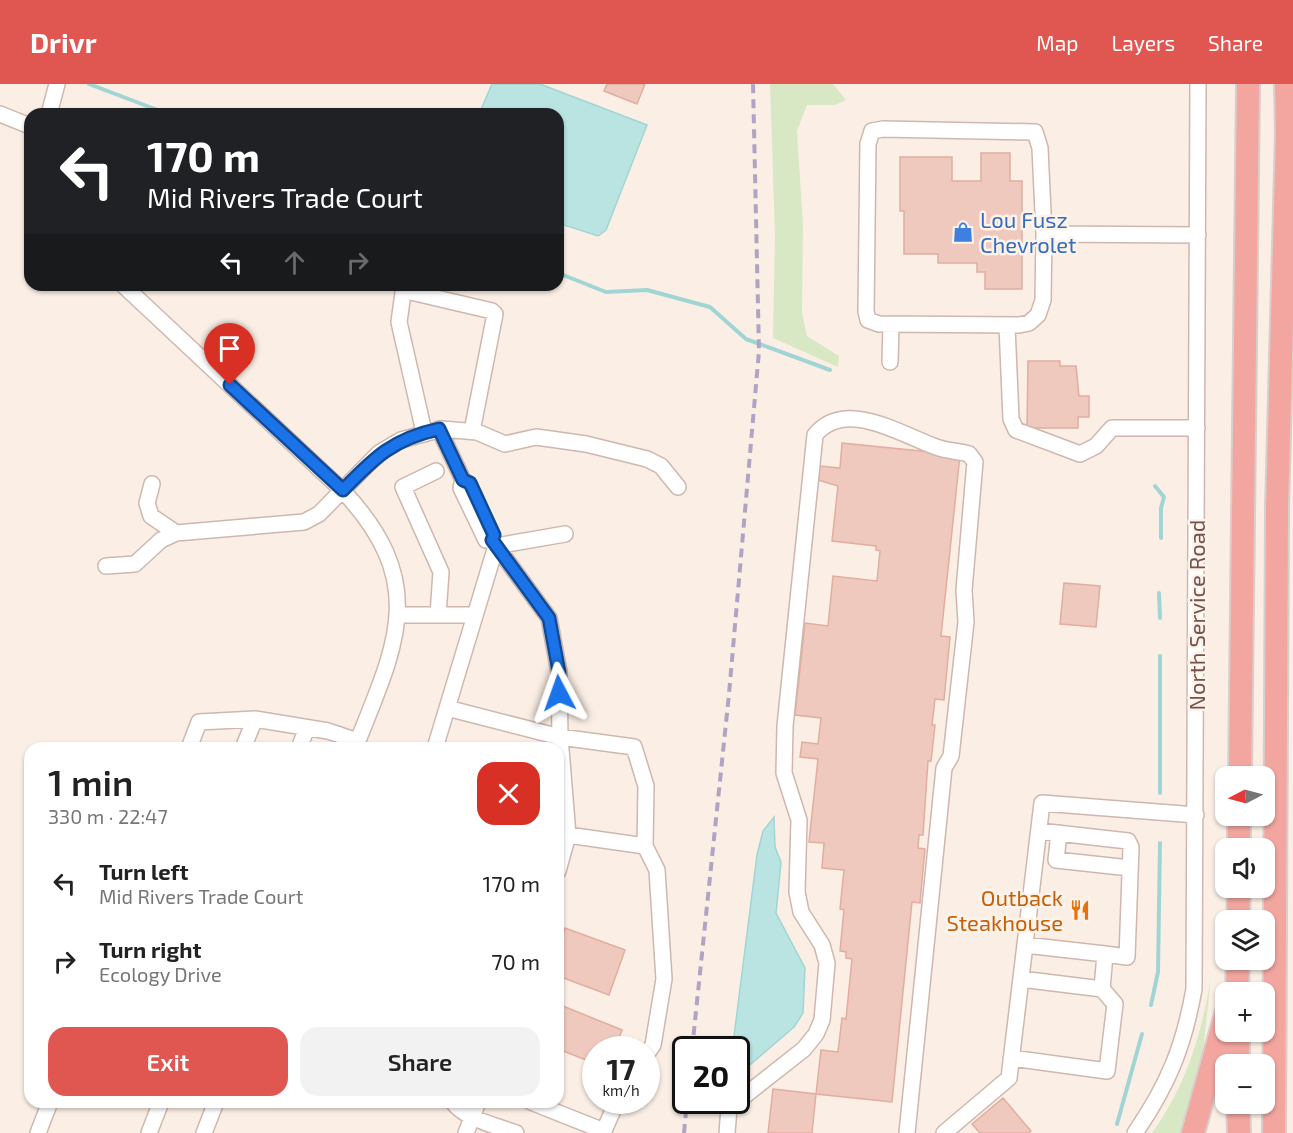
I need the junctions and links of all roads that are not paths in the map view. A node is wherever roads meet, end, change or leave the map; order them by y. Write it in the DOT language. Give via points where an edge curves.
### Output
graph roads {
  1 [pos="57,84"];
  2 [pos="1198,84"];
  3 [pos="1248,84"];
  4 [pos="1286,84"];
  5 [pos="51,108"];
  6 [pos="0,114"];
  7 [pos="24,124"];
  8 [pos="1287,132"];
  9 [pos="1293,160"];
  10 [pos="1044,234"];
  11 [pos="1198,235"];
  12 [pos="129,291"];
  13 [pos="891,324"];
  14 [pos="1007,326"];
  15 [pos="890,362"];
  16 [pos="1197,428"];
  17 [pos="431,431"];
  18 [pos="472,431"];
  19 [pos="436,471"];
  20 [pos="152,484"];
  21 [pos="678,487"];
  22 [pos="343,490"];
  23 [pos="176,533"];
  24 [pos="565,534"];
  25 [pos="494,543"];
  26 [pos="106,566"];
  27 [pos="398,615"];
  28 [pos="438,615"];
  29 [pos="475,615"];
  30 [pos="447,708"];
  31 [pos="255,719"];
  32 [pos="307,728"];
  33 [pos="560,736"];
  34 [pos="191,742"];
  35 [pos="245,742"];
  36 [pos="301,742"];
  37 [pos="351,742"];
  38 [pos="358,742"];
  39 [pos="437,742"];
  40 [pos="560,742"];
  41 [pos="1240,766"];
  42 [pos="564,786"];
  43 [pos="1196,815"];
  44 [pos="1039,831"];
  45 [pos="1059,832"];
  46 [pos="568,835"];
  47 [pos="645,846"];
  48 [pos="564,849"];
  49 [pos="1130,868"];
  50 [pos="1025,945"];
  51 [pos="1105,954"];
  52 [pos="1021,979"];
  53 [pos="1102,989"];
  54 [pos="654,1036"];
  55 [pos="1218,1042"];
  56 [pos="1011,1058"];
  57 [pos="48,1108"];
  58 [pos="159,1108"];
  59 [pos="214,1108"];
  60 [pos="545,1108"];
  61 [pos="475,1109"];
  62 [pos="611,1114"];
  63 [pos="1238,1114"];
  64 [pos="603,1132"];
  65 [pos="38,1133"];
  66 [pos="149,1133"];
  67 [pos="204,1133"];
  68 [pos="466,1133"];
  69 [pos="516,1133"];
  70 [pos="727,1133"];
  71 [pos="907,1133"];
  72 [pos="944,1133"];
  73 [pos="1135,1133"];
  74 [pos="1192,1133"];
  75 [pos="1239,1133"];
  76 [pos="1275,1133"];
  1 -- 5 [label="street"];
  2 -- 11 [label="street, North Service Road"];
  3 -- 41 [label="highway"];
  4 -- 8 [label="highway"];
  6 -- 7 [label="street"];
  8 -- 9 [label="highway"];
  8 -- 76 [label="highway" via="1277,508"];
  10 -- 11 [label="street"];
  10 -- 13 [label="street" via="1040,148 1035,132 872,131 868,144 866,311 868,320"];
  10 -- 14 [label="street" via="1043,300 1038,315 1029,323"];
  11 -- 16 [label="street, North Service Road"];
  12 -- 22 [label="street"];
  13 -- 14 [label="street"];
  13 -- 15 [label="street"];
  14 -- 16 [label="street" via="1011,419 1016,430 1080,454 1096,446 1112,428"];
  16 -- 43 [label="street, North Service Road"];
  17 -- 18 [label="street"];
  17 -- 18 [label="street" via="399,322 403,293 495,314"];
  17 -- 22 [label="street" via="401,440 379,453"];
  17 -- 25 [label="street" via="463,480 470,483"];
  18 -- 21 [label="street" via="505,444 536,437 647,459 661,466"];
  19 -- 28 [label="street" via="403,487 441,572"];
  20 -- 23 [label="street" via="147,503 151,516"];
  22 -- 23 [label="street" via="319,514 304,522"];
  22 -- 27 [label="street" via="363,512 385,549 397,592"];
  23 -- 26 [label="street" via="161,540 135,564"];
  24 -- 25 [label="street"];
  25 -- 29 [label="street"];
  25 -- 33 [label="street" via="549,618 559,672"];
  27 -- 28 [label="street"];
  27 -- 38 [label="street" via="390,663"];
  28 -- 29 [label="street"];
  29 -- 30 [label="street"];
  30 -- 33 [label="street"];
  30 -- 39 [label="street"];
  31 -- 32 [label="street"];
  31 -- 34 [label="street" via="199,722"];
  31 -- 35 [label="street"];
  32 -- 36 [label="street"];
  32 -- 37 [label="street" via="328,731"];
  33 -- 40 [label="street"];
  33 -- 47 [label="street" via="634,747 646,786"];
  42 -- 46 [label="street"];
  43 -- 44 [label="street" via="1042,803"];
  43 -- 73 [label="street, North Service Road" via="1194,989 1188,1025 1167,1081"];
  44 -- 45 [label="street"];
  44 -- 50 [label="street"];
  45 -- 49 [label="street" via="1128,841"];
  45 -- 49 [label="street" via="1056,860"];
  46 -- 47 [label="street"];
  46 -- 48 [label="street"];
  47 -- 54 [label="street" via="657,870 664,979"];
  49 -- 51 [label="street" via="1127,957"];
  50 -- 51 [label="street"];
  50 -- 52 [label="street"];
  51 -- 53 [label="street"];
  52 -- 53 [label="street"];
  52 -- 56 [label="street"];
  53 -- 56 [label="street" via="1114,1004 1107,1071"];
  55 -- 74 [label="highway"];
  56 -- 72 [label="street" via="1009,1078"];
  57 -- 65 [label="street"];
  58 -- 66 [label="street"];
  59 -- 67 [label="street"];
  60 -- 64 [label="street"];
  61 -- 68 [label="street"];
  61 -- 69 [label="street"];
  62 -- 64 [label="street"];
  63 -- 75 [label="highway"];
  70 -- 71 [label="street" via="729,1108 804,1049 822,1020 827,963 822,945 801,912 799,820 784,773 784,749 815,435 825,423 839,419 864,419 940,448 969,454 975,462 964,590 966,622 951,756 944,768"];
}
